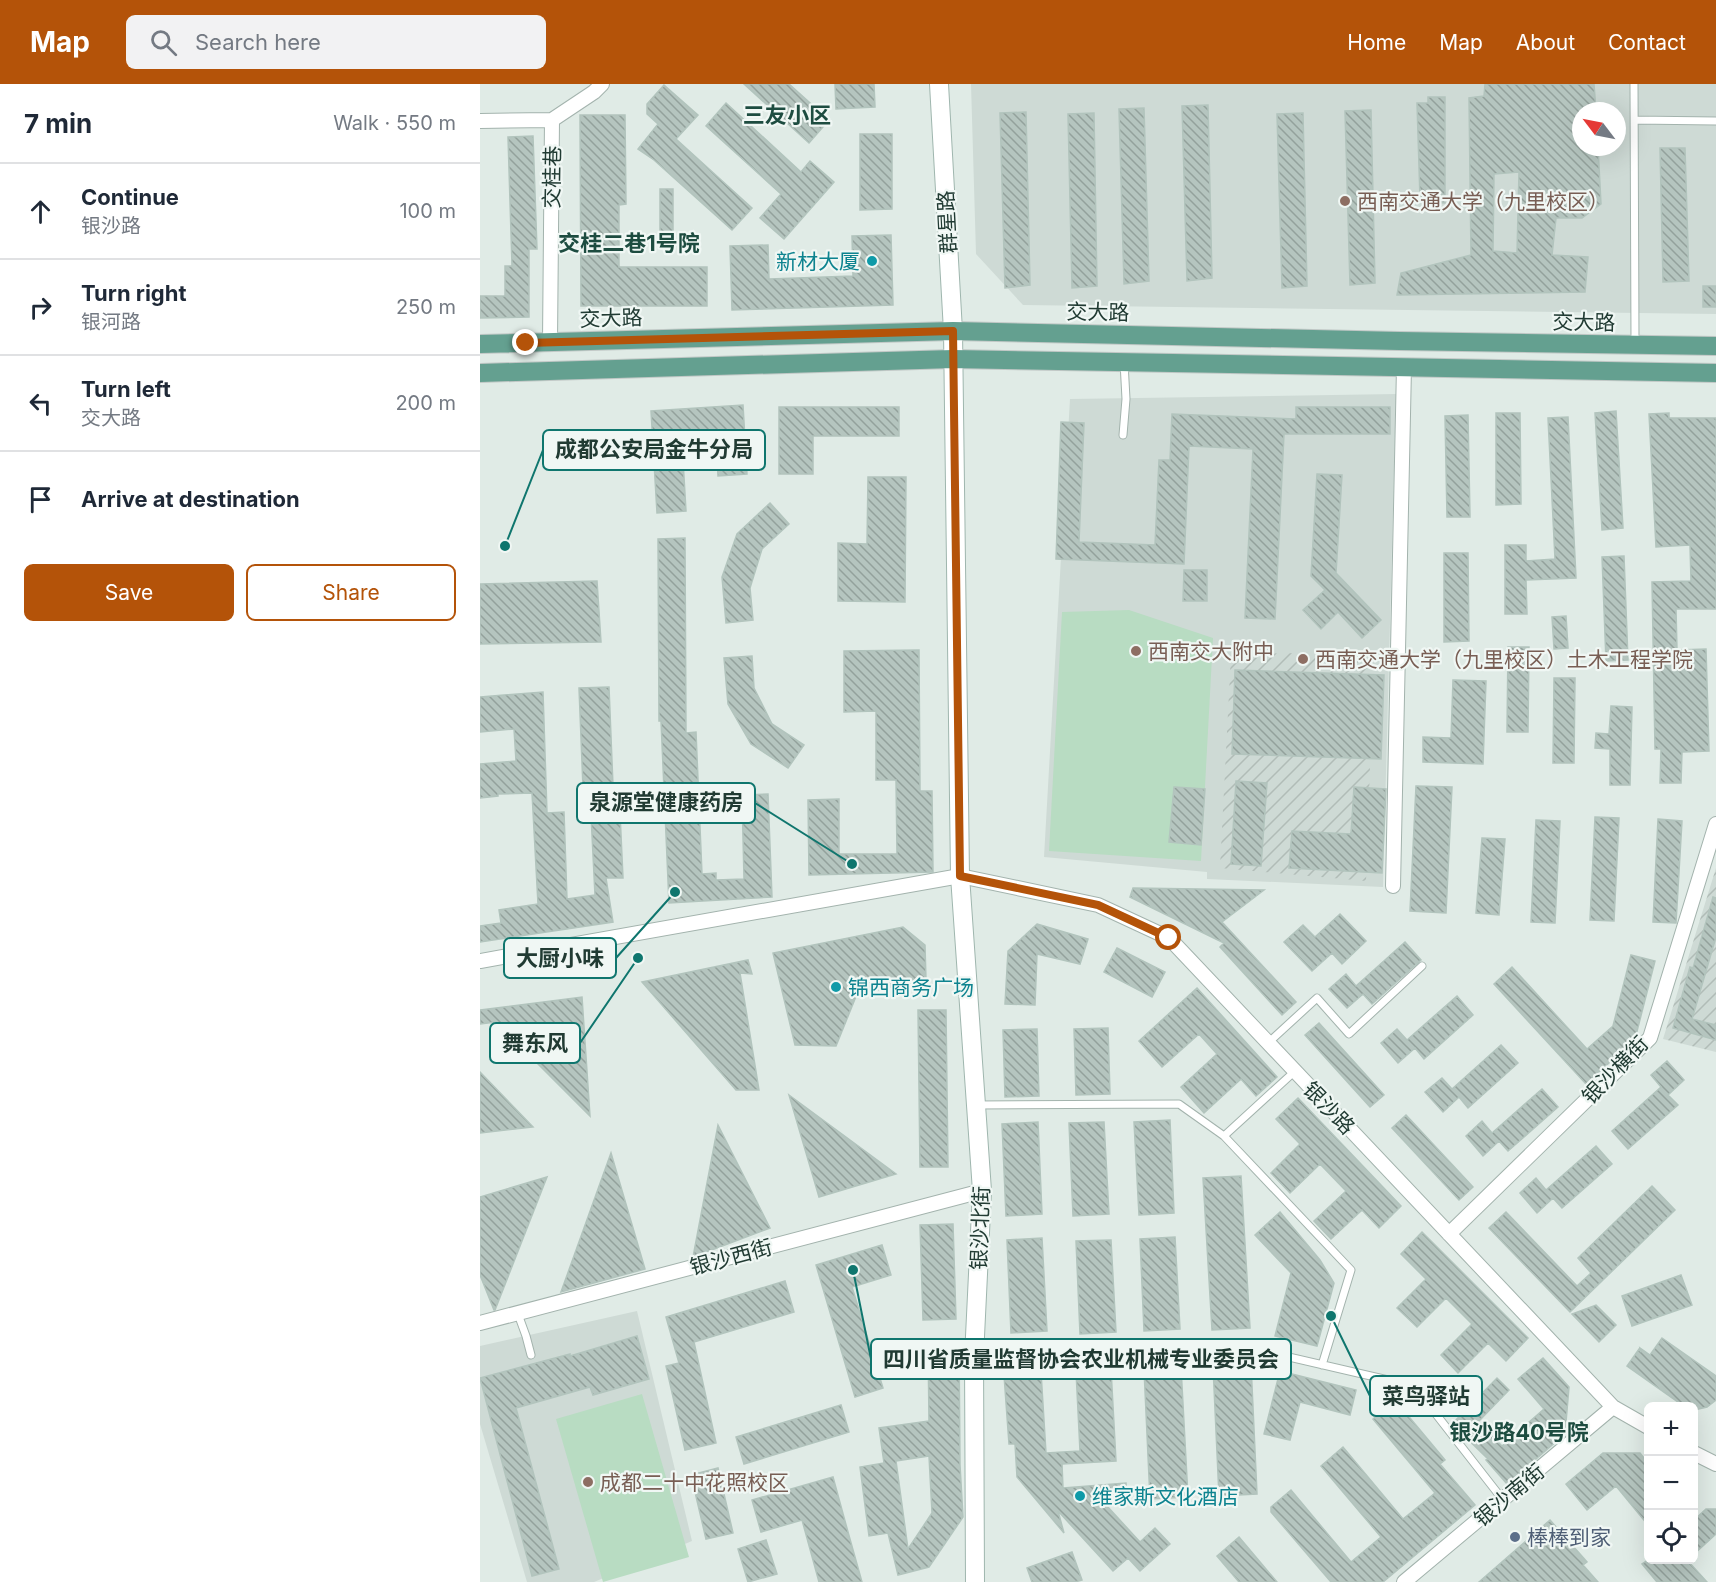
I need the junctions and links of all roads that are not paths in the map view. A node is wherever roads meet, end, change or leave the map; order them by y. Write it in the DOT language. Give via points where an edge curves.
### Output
graph roads {
  1 [pos="602,84"];
  2 [pos="939,84"];
  3 [pos="1634,84"];
  4 [pos="552,120"];
  5 [pos="1635,120"];
  6 [pos="1716,121"];
  7 [pos="480,122"];
  8 [pos="953,331"];
  9 [pos="550,342"];
  10 [pos="480,344"];
  11 [pos="1635,345"];
  12 [pos="1716,346"];
  13 [pos="953,359"];
  14 [pos="1124,362"];
  15 [pos="1404,367"];
  16 [pos="480,373"];
  17 [pos="1716,373"];
  18 [pos="1123,435"];
  19 [pos="1716,824"];
  20 [pos="960,876"];
  21 [pos="1393,886"];
  22 [pos="480,961"];
  23 [pos="1422,966"];
  24 [pos="1268,1043"];
  25 [pos="1294,1072"];
  26 [pos="976,1105"];
  27 [pos="1224,1136"];
  28 [pos="982,1191"];
  29 [pos="1449,1234"];
  30 [pos="518,1314"];
  31 [pos="480,1323"];
  32 [pos="531,1355"];
  33 [pos="974,1358"];
  34 [pos="1322,1365"];
  35 [pos="1613,1407"];
  36 [pos="1644,1425"];
  37 [pos="1698,1455"];
  38 [pos="1716,1464"];
  39 [pos="1503,1500"];
  40 [pos="974,1582"];
  41 [pos="1404,1582"];
  1 -- 4 [label="street"];
  2 -- 8 [label="street, 群星路"];
  3 -- 5 [label="lane"];
  4 -- 7 [label="street"];
  4 -- 9 [label="street, 交桂巷"];
  5 -- 6 [label="lane"];
  5 -- 11 [label="lane"];
  8 -- 9 [label="main road, 交大路"];
  8 -- 11 [label="main road, 交大路"];
  8 -- 13 [label="street, 群星路"];
  9 -- 10 [label="main road, 交大路"];
  11 -- 12 [label="main road, 交大路"];
  13 -- 14 [label="main road"];
  13 -- 16 [label="main road"];
  13 -- 20 [label="street, 群星路"];
  14 -- 15 [label="main road"];
  14 -- 18 [label="lane"];
  15 -- 17 [label="main road"];
  15 -- 21 [label="street"];
  19 -- 29 [label="street, 银沙横街" via="1650,1038"];
  20 -- 22 [label="street"];
  20 -- 24 [label="street, 银沙路" via="1098,905 1169,938"];
  20 -- 26 [label="street, 银沙北街"];
  23 -- 24 [label="lane" via="1349,1034 1317,998"];
  24 -- 25 [label="street, 银沙路"];
  25 -- 27 [label="lane"];
  25 -- 29 [label="street, 银沙路"];
  26 -- 27 [label="lane" via="1179,1104"];
  26 -- 28 [label="street, 银沙北街"];
  27 -- 34 [label="lane" via="1350,1270"];
  28 -- 30 [label="street, 银沙西街"];
  28 -- 33 [label="street, 银沙北街"];
  29 -- 35 [label="street, 银沙路"];
  30 -- 31 [label="street, 银沙西街"];
  30 -- 32 [label="lane"];
  33 -- 34 [label="lane" via="1254,1349"];
  33 -- 40 [label="street, 银沙北街"];
  34 -- 39 [label="lane" via="1414,1386"];
  35 -- 36 [label="street, 银沙路"];
  35 -- 39 [label="street, 银沙南街"];
  37 -- 38 [label="street"];
  39 -- 41 [label="street, 银沙南街"];
}
